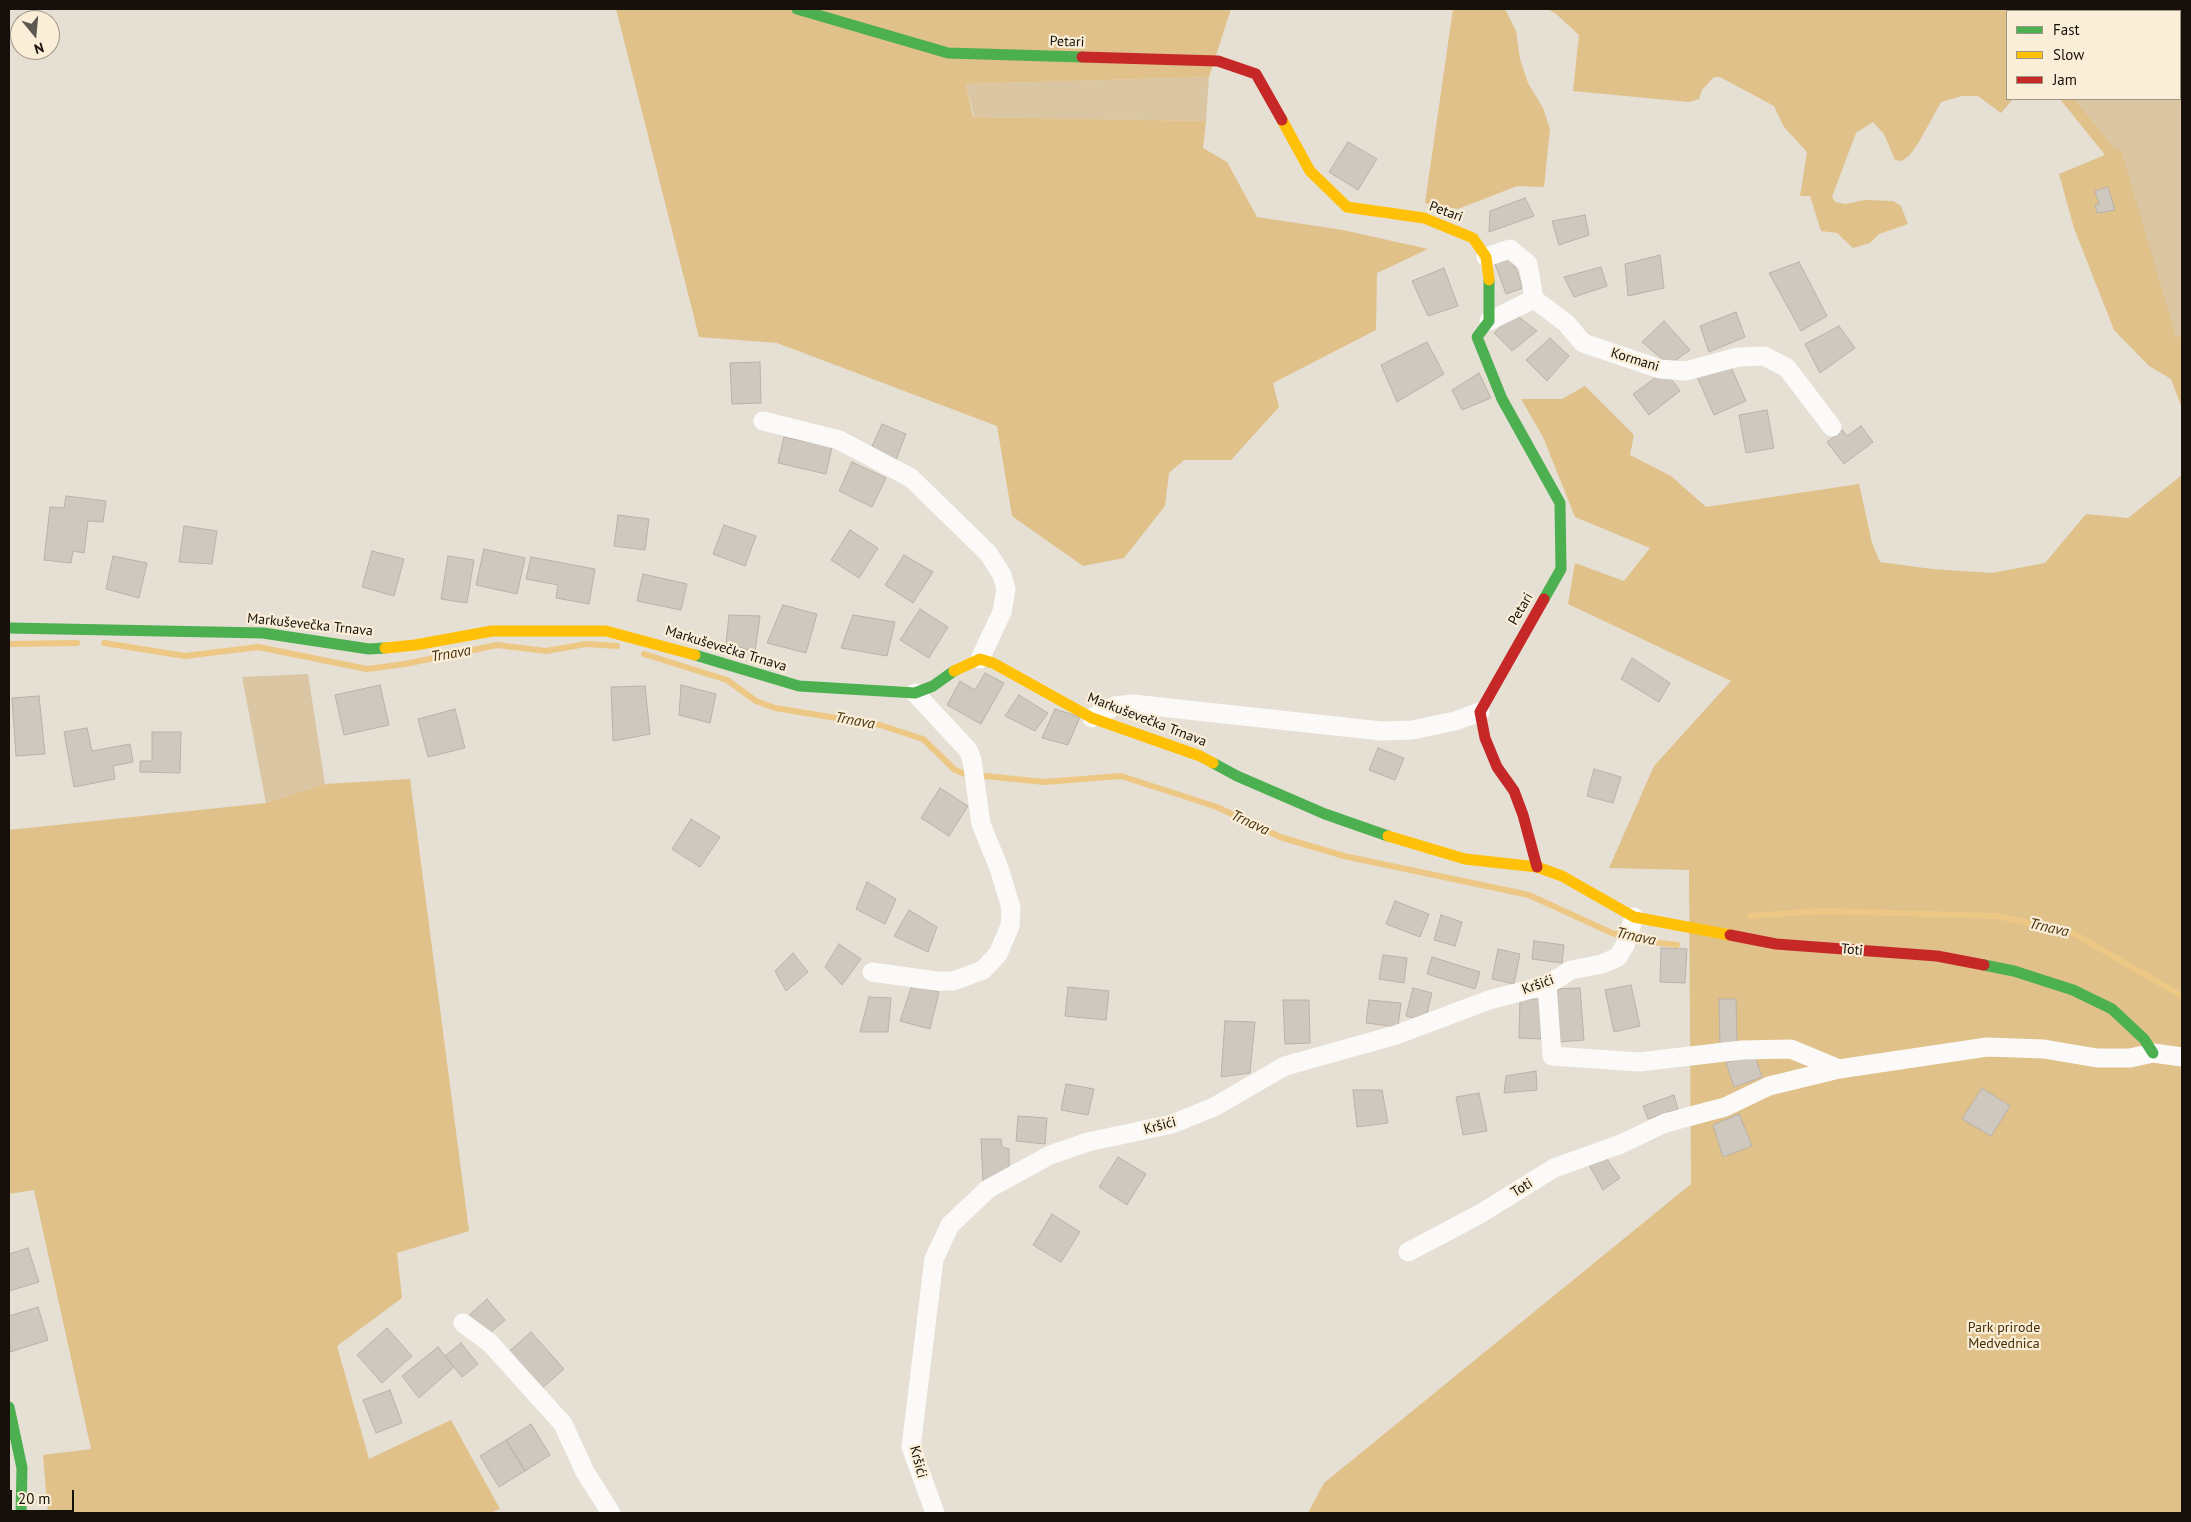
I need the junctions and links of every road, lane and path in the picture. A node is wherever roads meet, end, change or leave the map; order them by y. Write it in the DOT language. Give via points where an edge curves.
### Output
graph roads {
  1 [pos="797,9"];
  2 [pos="1486,257"];
  3 [pos="1534,299"];
  4 [pos="1489,321"];
  5 [pos="763,421"];
  6 [pos="1832,427"];
  7 [pos="9,628"];
  8 [pos="980,659"];
  9 [pos="915,693"];
  10 [pos="1480,712"];
  11 [pos="1092,718"];
  12 [pos="1537,867"];
  13 [pos="1630,931"];
  14 [pos="872,972"];
  15 [pos="1546,985"];
  16 [pos="2154,1053"];
  17 [pos="2182,1057"];
  18 [pos="1839,1069"];
  19 [pos="1408,1252"];
  20 [pos="462,1323"];
  21 [pos="9,1406"];
  22 [pos="21,1513"];
  23 [pos="610,1513"];
  24 [pos="935,1513"];
  1 -- 2 [label="street, Petari" via="948,54 1218,62 1256,74 1310,171 1347,207 1424,218 1473,238"];
  2 -- 3 [label="street" via="1510,249 1528,264"];
  2 -- 4 [label="street, Petari"];
  3 -- 4 [label="street"];
  3 -- 6 [label="street, Kormani" via="1566,323 1583,343 1660,369 1686,371 1738,357 1764,356 1787,368"];
  4 -- 10 [label="street, Petari" via="1477,337 1502,400 1560,503 1561,569"];
  5 -- 8 [label="street" via="839,440 911,478 988,553 1002,575 1006,589 1002,612"];
  7 -- 9 [label="street, Markuševečka Trnava" via="262,633 369,648 415,645 492,631 606,631 799,686"];
  8 -- 9 [label="street, Markuševečka Trnava" via="960,666 933,686"];
  8 -- 11 [label="street, Markuševečka Trnava" via="993,663"];
  9 -- 14 [label="street" via="968,750 981,824 1011,908 1010,926 998,954 983,970 953,981"];
  10 -- 11 [label="street" via="1412,730 1381,732 1133,704 1115,706"];
  10 -- 12 [label="street" via="1485,738 1497,767 1514,791 1523,815"];
  11 -- 12 [label="street, Markuševečka Trnava" via="1200,756 1237,776 1373,831 1465,859"];
  12 -- 13 [label="street, Toti" via="1562,876"];
  13 -- 15 [label="street, Kršići" via="1618,957 1571,970"];
  13 -- 16 [label="street, Toti" via="1937,956 2014,971 2073,990 2112,1009"];
  15 -- 18 [label="street" via="1552,1056 1639,1062 1742,1050 1791,1048"];
  15 -- 24 [label="street, Kršići" via="1489,1000 1396,1035 1285,1066 1214,1107 1172,1124 1088,1142 1050,1155 988,1189 950,1225 934,1259 911,1447"];
  16 -- 17 [label="street, Toti"];
  16 -- 18 [label="street, Toti" via="2130,1058 2097,1058 2044,1049 1987,1047"];
  18 -- 19 [label="street, Toti" via="1769,1086 1725,1107 1666,1123 1621,1144 1554,1168 1480,1214"];
  20 -- 23 [label="street" via="490,1343 563,1424 585,1472"];
  21 -- 22 [label="street" via="22,1468"];
}
